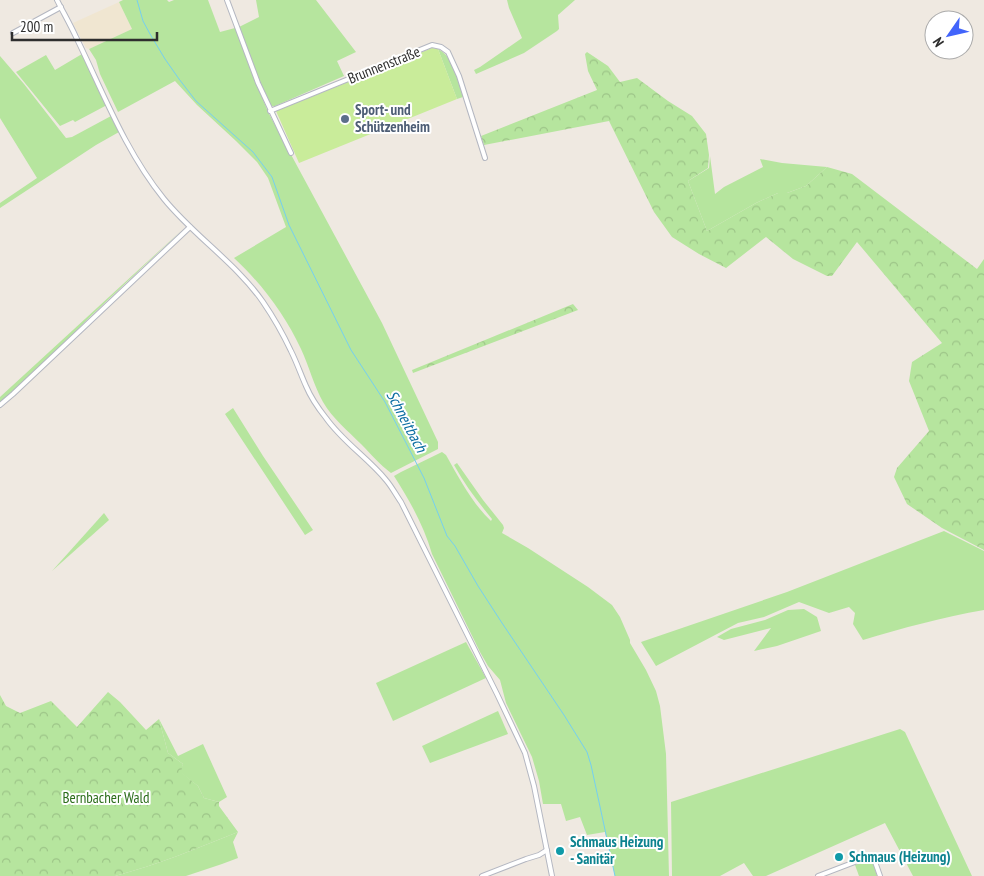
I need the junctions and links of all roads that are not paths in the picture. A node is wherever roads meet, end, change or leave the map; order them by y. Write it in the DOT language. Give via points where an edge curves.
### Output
graph roads {
  1 [pos="57,0"];
  2 [pos="228,0"];
  3 [pos="61,7"];
  4 [pos="13,33"];
  5 [pos="270,111"];
  6 [pos="291,153"];
  7 [pos="485,158"];
  8 [pos="190,227"];
  9 [pos="0,405"];
  10 [pos="548,850"];
  11 [pos="482,876"];
  12 [pos="552,876"];
  13 [pos="818,876"];
  14 [pos="880,876"];
  1 -- 3 [label="street"];
  2 -- 5 [label="street"];
  3 -- 4 [label="street"];
  3 -- 8 [label="street" via="137,160 165,200"];
  5 -- 6 [label="street"];
  5 -- 7 [label="street, Brunnenstraße" via="432,45 448,52"];
  8 -- 9 [label="street"];
  8 -- 10 [label="street" via="252,286 275,320 314,402 401,502 525,754"];
  10 -- 11 [label="street"];
  10 -- 12 [label="street"];
  13 -- 14 [label="street" via="868,857 874,859"];
}
